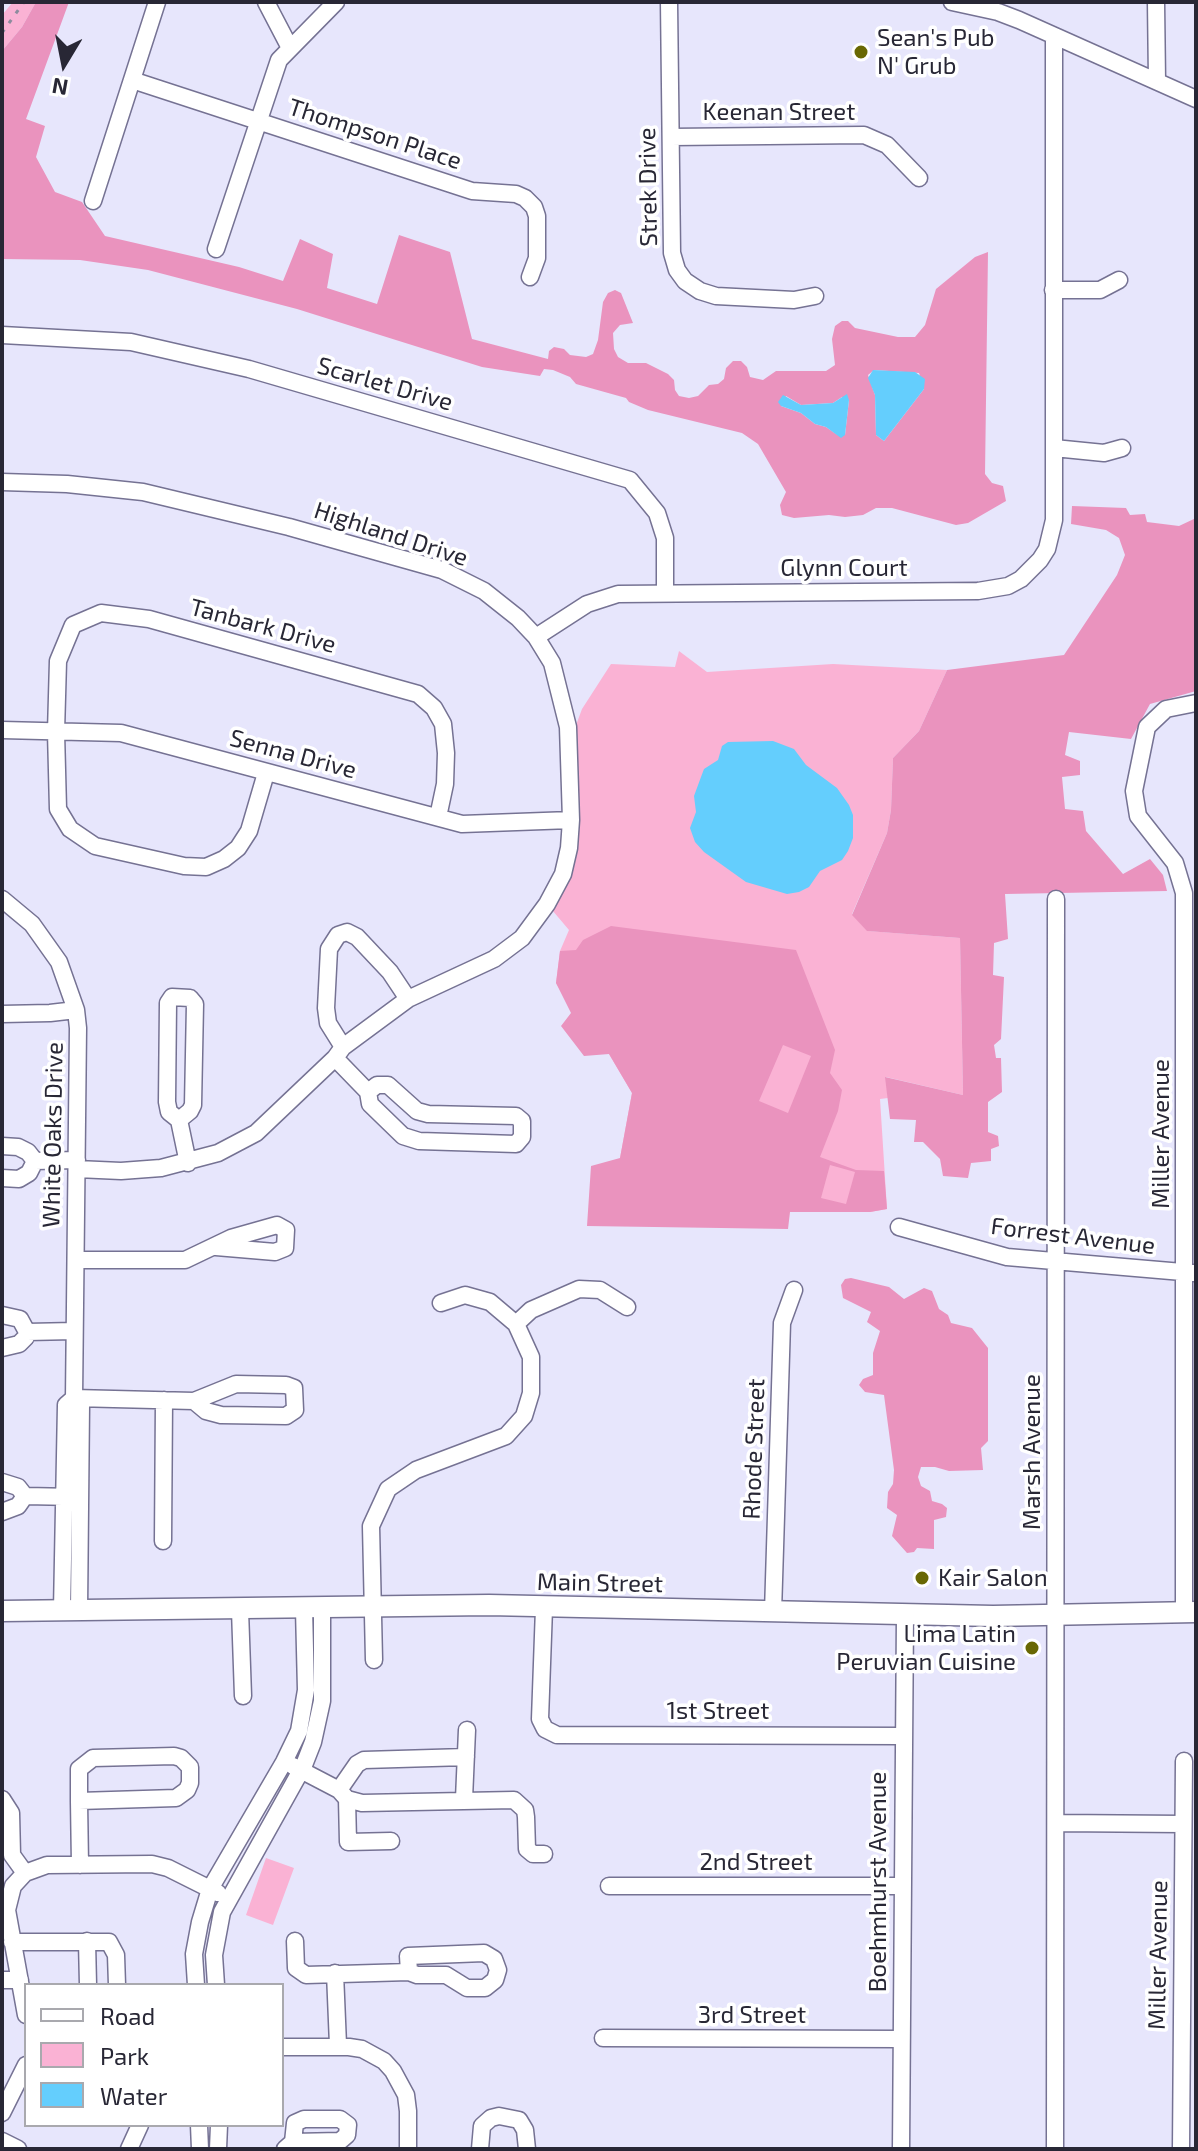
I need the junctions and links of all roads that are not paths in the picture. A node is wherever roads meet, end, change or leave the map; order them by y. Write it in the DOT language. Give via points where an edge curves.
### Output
graph roads {
  1 [pos="157,2"];
  2 [pos="266,2"];
  3 [pos="336,2"];
  4 [pos="669,2"];
  5 [pos="952,2"];
  6 [pos="1019,2"];
  7 [pos="1156,2"];
  8 [pos="1019,20"];
  9 [pos="1054,37"];
  10 [pos="290,48"];
  11 [pos="132,80"];
  12 [pos="1157,81"];
  13 [pos="1196,99"];
  14 [pos="259,120"];
  15 [pos="671,137"];
  16 [pos="919,178"];
  17 [pos="93,201"];
  18 [pos="216,249"];
  19 [pos="530,277"];
  20 [pos="1119,280"];
  21 [pos="1053,290"];
  22 [pos="815,296"];
  23 [pos="2,335"];
  24 [pos="1054,448"];
  25 [pos="1122,448"];
  26 [pos="2,482"];
  27 [pos="665,592"];
  28 [pos="536,637"];
  29 [pos="1196,703"];
  30 [pos="2,730"];
  31 [pos="56,732"];
  32 [pos="266,773"];
  33 [pos="438,817"];
  34 [pos="571,820"];
  35 [pos="2,899"];
  36 [pos="1056,899"];
  37 [pos="408,999"];
  38 [pos="76,1010"];
  39 [pos="2,1014"];
  40 [pos="339,1053"];
  41 [pos="368,1092"];
  42 [pos="179,1120"];
  43 [pos="2,1146"];
  44 [pos="35,1161"];
  45 [pos="188,1163"];
  46 [pos="77,1165"];
  47 [pos="2,1178"];
  48 [pos="899,1227"];
  49 [pos="216,1247"];
  50 [pos="76,1260"];
  51 [pos="1057,1262"];
  52 [pos="1191,1273"];
  53 [pos="794,1290"];
  54 [pos="441,1303"];
  55 [pos="627,1307"];
  56 [pos="2,1315"];
  57 [pos="516,1324"];
  58 [pos="74,1331"];
  59 [pos="27,1332"];
  60 [pos="2,1348"];
  61 [pos="74,1398"];
  62 [pos="164,1400"];
  63 [pos="194,1401"];
  64 [pos="2,1482"];
  65 [pos="25,1496"];
  66 [pos="72,1497"];
  67 [pos="2,1512"];
  68 [pos="163,1541"];
  69 [pos="372,1608"];
  70 [pos="544,1608"];
  71 [pos="313,1609"];
  72 [pos="70,1610"];
  73 [pos="240,1610"];
  74 [pos="2,1611"];
  75 [pos="773,1612"];
  76 [pos="1190,1612"];
  77 [pos="905,1615"];
  78 [pos="1056,1615"];
  79 [pos="374,1660"];
  80 [pos="243,1696"];
  81 [pos="467,1730"];
  82 [pos="903,1736"];
  83 [pos="466,1757"];
  84 [pos="1184,1761"];
  85 [pos="284,1762"];
  86 [pos="300,1771"];
  87 [pos="343,1795"];
  88 [pos="2,1799"];
  89 [pos="464,1799"];
  90 [pos="79,1801"];
  91 [pos="1056,1823"];
  92 [pos="1183,1824"];
  93 [pos="391,1841"];
  94 [pos="544,1854"];
  95 [pos="80,1865"];
  96 [pos="25,1873"];
  97 [pos="609,1886"];
  98 [pos="902,1886"];
  99 [pos="210,1889"];
  100 [pos="228,1899"];
  101 [pos="87,1941"];
  102 [pos="295,1941"];
  103 [pos="12,1942"];
  104 [pos="409,1972"];
  105 [pos="335,1973"];
  106 [pos="2,1980"];
  107 [pos="20,1980"];
  108 [pos="88,1983"];
  109 [pos="117,1983"];
  110 [pos="196,1983"];
  111 [pos="216,1983"];
  112 [pos="24,2003"];
  113 [pos="603,2038"];
  114 [pos="901,2039"];
  115 [pos="338,2045"];
  116 [pos="284,2047"];
  117 [pos="24,2069"];
  118 [pos="2,2113"];
  119 [pos="139,2127"];
  120 [pos="199,2127"];
  121 [pos="219,2127"];
  122 [pos="2,2141"];
  123 [pos="18,2149"];
  124 [pos="129,2149"];
  125 [pos="200,2149"];
  126 [pos="218,2149"];
  127 [pos="408,2149"];
  128 [pos="480,2149"];
  129 [pos="527,2149"];
  130 [pos="901,2149"];
  131 [pos="1055,2149"];
  132 [pos="1181,2149"];
  1 -- 11 [label="street"];
  2 -- 10 [label="street"];
  3 -- 10 [label="street"];
  4 -- 15 [label="street, Strek Drive"];
  5 -- 8 [label="street"];
  6 -- 8 [label="street"];
  7 -- 12 [label="street"];
  8 -- 9 [label="street"];
  9 -- 12 [label="street"];
  9 -- 21 [label="street, Glynn Court"];
  10 -- 14 [label="street" via="279,60"];
  11 -- 14 [label="street, Thompson Place"];
  11 -- 17 [label="street"];
  12 -- 13 [label="street"];
  14 -- 18 [label="street"];
  14 -- 19 [label="street, Thompson Place" via="472,191 525,198 537,216 537,258"];
  15 -- 16 [label="street, Keenan Street" via="864,135 887,145"];
  15 -- 22 [label="street, Strek Drive" via="672,253 685,281 716,296"];
  20 -- 21 [label="street" via="1100,290"];
  21 -- 24 [label="street, Glynn Court"];
  23 -- 27 [label="street, Scarlet Drive" via="131,342 249,369 630,480 657,513 665,538"];
  24 -- 25 [label="street" via="1104,453"];
  24 -- 27 [label="street, Glynn Court" via="1052,534 1040,560 1008,586 951,592"];
  26 -- 28 [label="street, Highland Drive" via="143,492 442,570 484,591"];
  27 -- 28 [label="street, Glynn Court" via="618,594 587,604"];
  28 -- 34 [label="street, Highland Drive" via="552,663 568,727"];
  29 -- 52 [label="street, Miller Avenue" via="1166,709 1147,727 1134,791 1138,816 1175,863 1184,893"];
  30 -- 31 [label="street, Senna Drive"];
  31 -- 32 [label="street, Senna Drive" via="121,733"];
  31 -- 32 [label="street, Tanbark Drive" via="58,809 70,829 95,846 184,866 206,867 238,848 249,831"];
  31 -- 33 [label="street, Tanbark Drive" via="58,661 73,625 101,613 149,619 418,694 443,724 445,784"];
  32 -- 33 [label="street, Senna Drive"];
  33 -- 34 [label="street, Senna Drive" via="462,824"];
  34 -- 37 [label="street, Highland Drive" via="563,874 522,938 494,959"];
  35 -- 38 [label="street, White Oaks Drive" via="32,924 59,962"];
  36 -- 51 [label="street, Marsh Avenue"];
  37 -- 40 [label="street, Highland Drive"];
  37 -- 40 [label="street" via="357,937 338,935 329,949 326,1008"];
  38 -- 39 [label="street"];
  38 -- 46 [label="street, White Oaks Drive"];
  40 -- 41 [label="street"];
  40 -- 45 [label="street, Highland Drive" via="256,1133"];
  41 -- 41 [label="street" via="370,1104 387,1123 419,1141 516,1144 522,1137 522,1121 516,1116 428,1114 407,1104 388,1085"];
  42 -- 42 [label="street" via="193,1105 195,1004 190,998 172,997 167,1102"];
  42 -- 45 [label="street"];
  43 -- 44 [label="street" via="18,1147"];
  44 -- 46 [label="street, Highland Drive"];
  44 -- 47 [label="street" via="19,1179"];
  45 -- 46 [label="street, Highland Drive" via="121,1171"];
  46 -- 50 [label="street, White Oaks Drive"];
  48 -- 51 [label="street, Forrest Avenue" via="1007,1257"];
  49 -- 50 [label="street" via="185,1260"];
  50 -- 58 [label="street, White Oaks Drive"];
  51 -- 52 [label="street, Forrest Avenue"];
  51 -- 78 [label="street, Marsh Avenue"];
  52 -- 76 [label="street, Miller Avenue"];
  53 -- 75 [label="street, Rhode Street" via="782,1323"];
  54 -- 57 [label="street" via="465,1295 490,1302"];
  55 -- 57 [label="street" via="600,1290 579,1289 531,1310"];
  56 -- 59 [label="street" via="20,1319"];
  57 -- 69 [label="street" via="531,1357 531,1393 524,1416 506,1436 416,1470 388,1489 371,1526"];
  58 -- 59 [label="street"];
  58 -- 61 [label="street, White Oaks Drive"];
  59 -- 60 [label="street" via="19,1344"];
  61 -- 62 [label="street"];
  61 -- 66 [label="street, White Oaks Drive" via="81,1405"];
  62 -- 63 [label="street"];
  62 -- 68 [label="street"];
  63 -- 63 [label="street" via="221,1415 286,1416 295,1410 294,1388 286,1385 236,1384"];
  64 -- 65 [label="street" via="18,1487"];
  65 -- 66 [label="street"];
  65 -- 67 [label="street" via="18,1506"];
  66 -- 72 [label="street, White Oaks Drive"];
  69 -- 70 [label="main road, Main Street"];
  69 -- 71 [label="main road, Main Street"];
  69 -- 79 [label="street"];
  70 -- 75 [label="main road, Main Street"];
  70 -- 82 [label="street, 1st Street" via="540,1719 557,1735"];
  71 -- 73 [label="main road, Main Street"];
  71 -- 85 [label="street" via="304,1707"];
  71 -- 86 [label="street" via="321,1713"];
  72 -- 73 [label="main road, Main Street"];
  72 -- 74 [label="main road, Main Street"];
  73 -- 80 [label="street"];
  75 -- 77 [label="main road, Main Street"];
  76 -- 78 [label="main road, Main Street"];
  77 -- 78 [label="main road, Main Street"];
  77 -- 82 [label="street, Boehmhurst Avenue"];
  78 -- 91 [label="street, Marsh Avenue"];
  81 -- 83 [label="street"];
  82 -- 98 [label="street, Boehmhurst Avenue"];
  83 -- 87 [label="street" via="364,1760"];
  83 -- 89 [label="street"];
  84 -- 92 [label="street, Miller Avenue"];
  85 -- 86 [label="street"];
  85 -- 99 [label="street"];
  86 -- 87 [label="street"];
  86 -- 100 [label="street"];
  87 -- 89 [label="street" via="362,1803"];
  87 -- 93 [label="street" via="348,1842"];
  88 -- 96 [label="street" via="11,1813 12,1855"];
  89 -- 94 [label="street" via="508,1798 519,1803 526,1817 527,1849"];
  90 -- 90 [label="street" via="79,1769 93,1758 174,1756 190,1767 190,1783 176,1798"];
  90 -- 95 [label="street"];
  91 -- 92 [label="street"];
  91 -- 131 [label="street, Marsh Avenue"];
  92 -- 132 [label="street, Miller Avenue"];
  95 -- 96 [label="street" via="47,1865"];
  95 -- 99 [label="street" via="160,1865"];
  96 -- 103 [label="street" via="8,1900"];
  97 -- 98 [label="street, 2nd Street"];
  98 -- 114 [label="street, Boehmhurst Avenue"];
  99 -- 100 [label="street"];
  99 -- 110 [label="street" via="194,1954"];
  100 -- 111 [label="street" via="214,1955"];
  101 -- 103 [label="street"];
  101 -- 108 [label="street"];
  101 -- 109 [label="street" via="112,1946"];
  102 -- 105 [label="street" via="300,1972"];
  103 -- 107 [label="street"];
  104 -- 104 [label="street" via="446,1975 467,1988 485,1988 498,1970 484,1953 408,1956"];
  104 -- 105 [label="street"];
  105 -- 115 [label="street"];
  106 -- 107 [label="street"];
  107 -- 112 [label="street"];
  113 -- 114 [label="street, 3rd Street"];
  114 -- 130 [label="street, Boehmhurst Avenue"];
  115 -- 116 [label="street"];
  115 -- 127 [label="street" via="362,2049 393,2071 406,2095"];
  117 -- 118 [label="street"];
  119 -- 124 [label="street"];
  120 -- 125 [label="street"];
  121 -- 126 [label="street"];
  122 -- 123 [label="street"];
  128 -- 129 [label="street" via="482,2126 499,2116 519,2120"];
}
